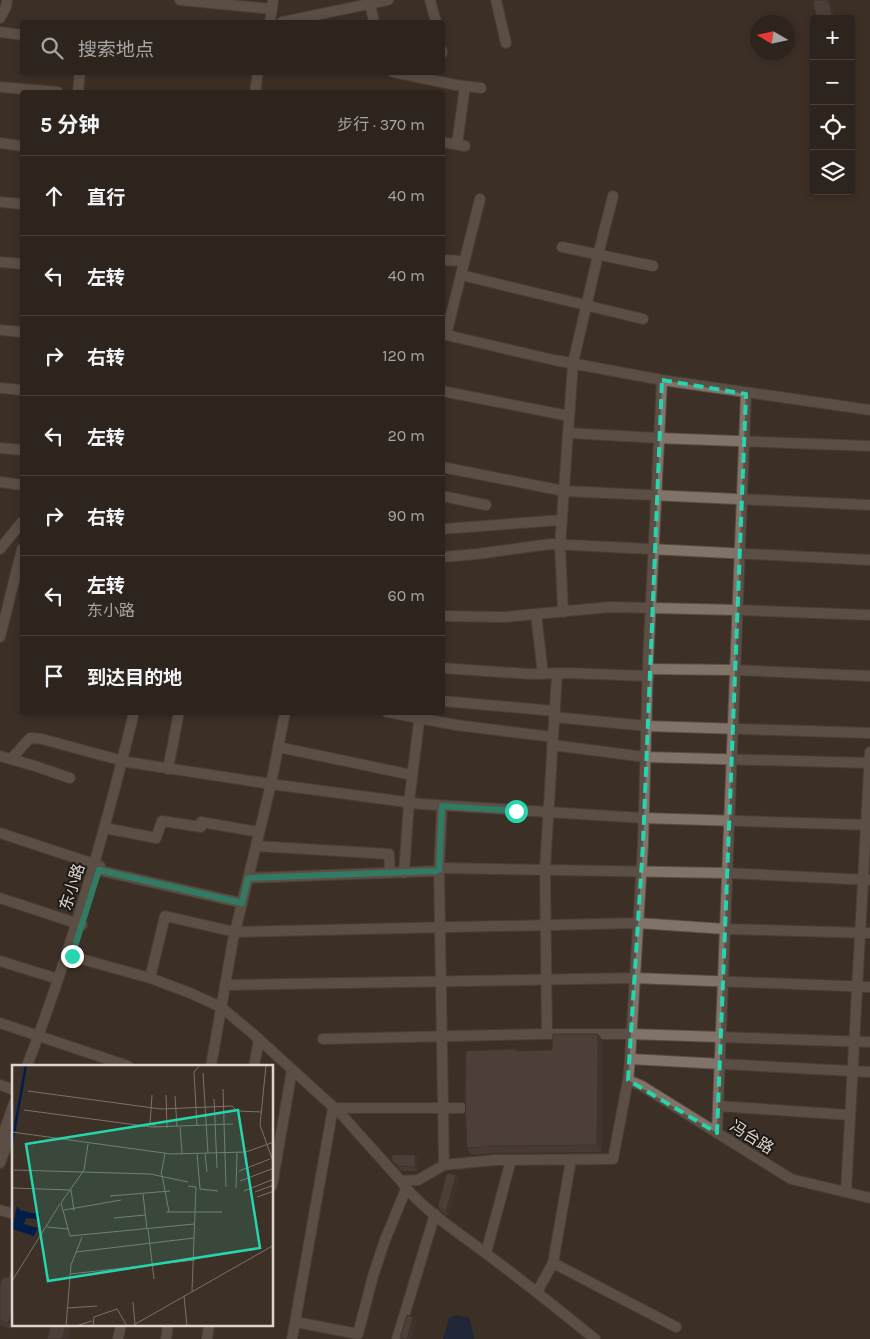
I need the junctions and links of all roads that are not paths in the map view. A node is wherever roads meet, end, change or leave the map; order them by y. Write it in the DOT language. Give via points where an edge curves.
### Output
graph roads {
  1 [pos="7,0"];
  2 [pos="180,0"];
  3 [pos="388,0"];
  4 [pos="430,0"];
  5 [pos="496,0"];
  6 [pos="369,2"];
  7 [pos="270,4"];
  8 [pos="0,18"];
  9 [pos="266,20"];
  10 [pos="270,20"];
  11 [pos="291,20"];
  12 [pos="374,20"];
  13 [pos="435,20"];
  14 [pos="0,32"];
  15 [pos="20,35"];
  16 [pos="506,43"];
  17 [pos="80,75"];
  18 [pos="258,75"];
  19 [pos="263,75"];
  20 [pos="415,75"];
  21 [pos="466,86"];
  22 [pos="0,87"];
  23 [pos="481,88"];
  24 [pos="35,90"];
  25 [pos="78,90"];
  26 [pos="255,90"];
  27 [pos="260,90"];
  28 [pos="445,142"];
  29 [pos="0,144"];
  30 [pos="20,146"];
  31 [pos="613,196"];
  32 [pos="480,199"];
  33 [pos="0,202"];
  34 [pos="20,204"];
  35 [pos="562,247"];
  36 [pos="598,255"];
  37 [pos="445,260"];
  38 [pos="464,261"];
  39 [pos="0,262"];
  40 [pos="20,264"];
  41 [pos="653,266"];
  42 [pos="461,275"];
  43 [pos="586,305"];
  44 [pos="447,312"];
  45 [pos="642,319"];
  46 [pos="445,327"];
  47 [pos="0,330"];
  48 [pos="20,332"];
  49 [pos="445,334"];
  50 [pos="573,363"];
  51 [pos="662,380"];
  52 [pos="0,388"];
  53 [pos="20,390"];
  54 [pos="445,392"];
  55 [pos="746,394"];
  56 [pos="870,410"];
  57 [pos="569,416"];
  58 [pos="568,433"];
  59 [pos="658,438"];
  60 [pos="745,441"];
  61 [pos="870,446"];
  62 [pos="0,448"];
  63 [pos="20,450"];
  64 [pos="445,468"];
  65 [pos="0,482"];
  66 [pos="20,485"];
  67 [pos="564,491"];
  68 [pos="656,494"];
  69 [pos="445,497"];
  70 [pos="742,498"];
  71 [pos="486,504"];
  72 [pos="870,505"];
  73 [pos="562,520"];
  74 [pos="20,524"];
  75 [pos="445,529"];
  76 [pos="560,545"];
  77 [pos="0,549"];
  78 [pos="654,550"];
  79 [pos="740,554"];
  80 [pos="445,557"];
  81 [pos="870,560"];
  82 [pos="19,577"];
  83 [pos="651,608"];
  84 [pos="738,610"];
  85 [pos="563,612"];
  86 [pos="536,614"];
  87 [pos="870,615"];
  88 [pos="445,616"];
  89 [pos="0,634"];
  90 [pos="445,668"];
  91 [pos="736,670"];
  92 [pos="558,673"];
  93 [pos="648,673"];
  94 [pos="543,674"];
  95 [pos="870,676"];
  96 [pos="445,701"];
  97 [pos="554,714"];
  98 [pos="133,715"];
  99 [pos="138,715"];
  100 [pos="178,715"];
  101 [pos="284,715"];
  102 [pos="420,716"];
  103 [pos="646,726"];
  104 [pos="733,729"];
  105 [pos="870,733"];
  106 [pos="552,741"];
  107 [pos="278,747"];
  108 [pos="870,752"];
  109 [pos="0,756"];
  110 [pos="645,757"];
  111 [pos="11,759"];
  112 [pos="732,760"];
  113 [pos="125,762"];
  114 [pos="870,763"];
  115 [pos="168,769"];
  116 [pos="412,775"];
  117 [pos="70,778"];
  118 [pos="271,784"];
  119 [pos="409,802"];
  120 [pos="442,806"];
  121 [pos="547,813"];
  122 [pos="643,818"];
  123 [pos="730,821"];
  124 [pos="868,825"];
  125 [pos="107,829"];
  126 [pos="0,832"];
  127 [pos="259,832"];
  128 [pos="256,846"];
  129 [pos="97,868"];
  130 [pos="545,869"];
  131 [pos="439,870"];
  132 [pos="641,871"];
  133 [pos="404,872"];
  134 [pos="390,873"];
  135 [pos="728,873"];
  136 [pos="248,878"];
  137 [pos="866,880"];
  138 [pos="0,898"];
  139 [pos="242,903"];
  140 [pos="638,924"];
  141 [pos="79,925"];
  142 [pos="545,926"];
  143 [pos="440,928"];
  144 [pos="725,929"];
  145 [pos="235,932"];
  146 [pos="865,933"];
  147 [pos="70,956"];
  148 [pos="0,962"];
  149 [pos="150,978"];
  150 [pos="635,978"];
  151 [pos="546,979"];
  152 [pos="58,980"];
  153 [pos="441,981"];
  154 [pos="723,981"];
  155 [pos="225,985"];
  156 [pos="857,987"];
  157 [pos="870,987"];
  158 [pos="221,1008"];
  159 [pos="0,1023"];
  160 [pos="547,1034"];
  161 [pos="632,1034"];
  162 [pos="722,1036"];
  163 [pos="41,1037"];
  164 [pos="442,1037"];
  165 [pos="259,1039"];
  166 [pos="323,1039"];
  167 [pos="854,1042"];
  168 [pos="870,1042"];
  169 [pos="630,1059"];
  170 [pos="720,1063"];
  171 [pos="27,1065"];
  172 [pos="34,1065"];
  173 [pos="125,1065"];
  174 [pos="211,1065"];
  175 [pos="254,1065"];
  176 [pos="292,1070"];
  177 [pos="853,1070"];
  178 [pos="870,1072"];
  179 [pos="628,1080"];
  180 [pos="0,1085"];
  181 [pos="12,1089"];
  182 [pos="718,1106"];
  183 [pos="333,1108"];
  184 [pos="443,1108"];
  185 [pos="462,1108"];
  186 [pos="12,1112"];
  187 [pos="850,1115"];
  188 [pos="12,1129"];
  189 [pos="717,1133"];
  190 [pos="5,1148"];
  191 [pos="511,1160"];
  192 [pos="571,1160"];
  193 [pos="0,1164"];
  194 [pos="444,1165"];
  195 [pos="274,1174"];
  196 [pos="404,1185"];
  197 [pos="846,1192"];
  198 [pos="870,1198"];
  199 [pos="435,1214"];
  200 [pos="486,1254"];
  201 [pos="553,1263"];
  202 [pos="537,1292"];
  203 [pos="296,1322"];
  204 [pos="121,1326"];
  205 [pos="168,1326"];
  206 [pos="209,1326"];
  207 [pos="676,1327"];
  208 [pos="118,1339"];
  209 [pos="166,1339"];
  210 [pos="206,1339"];
  211 [pos="292,1339"];
  212 [pos="397,1339"];
  213 [pos="595,1339"];
  1 -- 8 [label="street"];
  2 -- 7 [label="street"];
  3 -- 6 [label="street"];
  4 -- 13 [label="street"];
  5 -- 16 [label="street"];
  6 -- 11 [label="street"];
  6 -- 12 [label="street"];
  7 -- 9 [label="street"];
  7 -- 10 [label="street"];
  14 -- 15 [label="street"];
  17 -- 25 [label="street"];
  18 -- 26 [label="street"];
  19 -- 27 [label="street"];
  20 -- 21 [label="street"];
  21 -- 23 [label="street"];
  21 -- 28 [label="street" via="461,145"];
  22 -- 24 [label="street"];
  29 -- 30 [label="street"];
  31 -- 36 [label="street"];
  32 -- 38 [label="street"];
  33 -- 34 [label="street"];
  35 -- 36 [label="street"];
  36 -- 41 [label="street"];
  36 -- 43 [label="street"];
  37 -- 38 [label="street"];
  38 -- 42 [label="street"];
  39 -- 40 [label="street"];
  42 -- 43 [label="street"];
  42 -- 44 [label="street"];
  43 -- 45 [label="street"];
  43 -- 50 [label="street"];
  44 -- 46 [label="street"];
  47 -- 48 [label="street"];
  49 -- 50 [label="street"];
  50 -- 51 [label="street"];
  50 -- 57 [label="street"];
  51 -- 55 [label="street"];
  51 -- 59 [label="street"];
  52 -- 53 [label="street"];
  54 -- 57 [label="street"];
  55 -- 56 [label="street"];
  55 -- 60 [label="street"];
  57 -- 58 [label="street"];
  58 -- 59 [label="street"];
  58 -- 67 [label="street"];
  59 -- 60 [label="street"];
  59 -- 68 [label="street"];
  60 -- 61 [label="street"];
  60 -- 70 [label="street"];
  62 -- 63 [label="street"];
  64 -- 67 [label="street"];
  65 -- 66 [label="street"];
  67 -- 68 [label="street"];
  67 -- 73 [label="street"];
  68 -- 70 [label="street"];
  68 -- 78 [label="street"];
  69 -- 71 [label="street"];
  70 -- 72 [label="street"];
  70 -- 79 [label="street"];
  73 -- 75 [label="street"];
  73 -- 76 [label="street"];
  74 -- 77 [label="street"];
  76 -- 78 [label="street"];
  76 -- 80 [label="street"];
  76 -- 85 [label="street"];
  78 -- 79 [label="street"];
  78 -- 83 [label="street"];
  79 -- 81 [label="street"];
  79 -- 84 [label="street"];
  82 -- 89 [label="street"];
  83 -- 84 [label="street"];
  83 -- 85 [label="street" via="610,607"];
  83 -- 93 [label="street"];
  84 -- 87 [label="street"];
  84 -- 91 [label="street"];
  85 -- 86 [label="street"];
  86 -- 88 [label="street"];
  86 -- 94 [label="street"];
  90 -- 94 [label="street"];
  91 -- 93 [label="street"];
  91 -- 95 [label="street"];
  91 -- 104 [label="street"];
  92 -- 93 [label="street"];
  92 -- 94 [label="street"];
  92 -- 97 [label="street"];
  93 -- 103 [label="street"];
  96 -- 97 [label="street"];
  97 -- 103 [label="street"];
  97 -- 106 [label="street"];
  98 -- 113 [label="street, 东小路"];
  99 -- 113 [label="street, 东小路"];
  100 -- 115 [label="street"];
  101 -- 107 [label="street"];
  102 -- 106 [label="street"];
  102 -- 116 [label="street"];
  103 -- 104 [label="street"];
  103 -- 110 [label="street"];
  104 -- 105 [label="street"];
  104 -- 112 [label="street"];
  106 -- 110 [label="street"];
  106 -- 121 [label="street"];
  107 -- 116 [label="street"];
  107 -- 118 [label="street"];
  108 -- 114 [label="street"];
  109 -- 111 [label="street"];
  110 -- 112 [label="street"];
  110 -- 122 [label="street"];
  111 -- 113 [label="street" via="30,738"];
  111 -- 117 [label="street"];
  112 -- 114 [label="street"];
  112 -- 123 [label="street"];
  113 -- 115 [label="street"];
  113 -- 125 [label="street, 东小路"];
  114 -- 124 [label="street"];
  115 -- 118 [label="street"];
  116 -- 119 [label="street"];
  118 -- 119 [label="street"];
  118 -- 127 [label="street"];
  119 -- 120 [label="street"];
  119 -- 133 [label="street"];
  120 -- 121 [label="street"];
  120 -- 131 [label="street"];
  121 -- 122 [label="street"];
  121 -- 130 [label="street"];
  122 -- 123 [label="street"];
  122 -- 132 [label="street"];
  123 -- 124 [label="street"];
  123 -- 135 [label="street"];
  124 -- 137 [label="street"];
  125 -- 127 [label="street" via="156,838 162,821 201,827 201,822"];
  125 -- 129 [label="street, 东小路"];
  126 -- 129 [label="street"];
  127 -- 128 [label="street"];
  128 -- 134 [label="street" via="389,854"];
  128 -- 136 [label="street"];
  129 -- 139 [label="street"];
  129 -- 141 [label="street, 东小路"];
  130 -- 131 [label="street"];
  130 -- 132 [label="street"];
  130 -- 142 [label="street"];
  131 -- 133 [label="street"];
  131 -- 143 [label="street"];
  132 -- 135 [label="street"];
  132 -- 140 [label="street"];
  133 -- 134 [label="street"];
  134 -- 136 [label="street"];
  135 -- 137 [label="street"];
  135 -- 144 [label="street"];
  136 -- 139 [label="street"];
  137 -- 146 [label="street"];
  138 -- 141 [label="street"];
  139 -- 145 [label="street"];
  140 -- 142 [label="street"];
  140 -- 144 [label="street"];
  140 -- 150 [label="street"];
  141 -- 147 [label="street, 东小路"];
  142 -- 143 [label="street"];
  142 -- 151 [label="street"];
  143 -- 145 [label="street"];
  143 -- 153 [label="street"];
  144 -- 146 [label="street"];
  144 -- 154 [label="street"];
  145 -- 149 [label="street" via="165,916"];
  145 -- 155 [label="street"];
  146 -- 156 [label="street"];
  147 -- 149 [label="street"];
  147 -- 152 [label="street, 东小路"];
  147 -- 163 [label="street, 东小路"];
  148 -- 152 [label="street"];
  149 -- 158 [label="street"];
  150 -- 151 [label="street"];
  150 -- 154 [label="street"];
  150 -- 161 [label="street"];
  151 -- 153 [label="street"];
  151 -- 160 [label="street"];
  152 -- 163 [label="street, 东小路"];
  153 -- 155 [label="street"];
  153 -- 164 [label="street"];
  154 -- 156 [label="street"];
  154 -- 162 [label="street"];
  155 -- 158 [label="street"];
  156 -- 157 [label="street"];
  156 -- 167 [label="street"];
  158 -- 165 [label="street"];
  158 -- 174 [label="street"];
  159 -- 163 [label="street"];
  160 -- 161 [label="street"];
  160 -- 164 [label="street"];
  161 -- 162 [label="street"];
  161 -- 169 [label="street"];
  162 -- 167 [label="street"];
  162 -- 170 [label="street"];
  163 -- 171 [label="street, 东小路"];
  163 -- 172 [label="street, 东小路"];
  163 -- 173 [label="street"];
  164 -- 166 [label="street"];
  164 -- 184 [label="street"];
  165 -- 175 [label="street"];
  165 -- 176 [label="street"];
  167 -- 168 [label="street"];
  167 -- 177 [label="street"];
  169 -- 170 [label="street"];
  169 -- 179 [label="street"];
  170 -- 177 [label="street"];
  170 -- 182 [label="street"];
  176 -- 183 [label="street"];
  176 -- 195 [label="street"];
  177 -- 178 [label="street"];
  177 -- 187 [label="street"];
  179 -- 189 [label="street, 冯台路"];
  179 -- 192 [label="street" via="613,1159"];
  180 -- 181 [label="street"];
  182 -- 187 [label="street"];
  182 -- 189 [label="street"];
  183 -- 184 [label="street"];
  183 -- 196 [label="street"];
  183 -- 203 [label="street"];
  184 -- 185 [label="street"];
  184 -- 194 [label="street"];
  186 -- 190 [label="street"];
  187 -- 197 [label="street"];
  188 -- 190 [label="street"];
  189 -- 197 [label="street, 冯台路" via="791,1179"];
  190 -- 193 [label="street"];
  191 -- 192 [label="street"];
  191 -- 194 [label="street"];
  191 -- 200 [label="street"];
  192 -- 201 [label="street"];
  194 -- 196 [label="street"];
  196 -- 199 [label="street"];
  196 -- 203 [label="street" via="384,1240 358,1334"];
  197 -- 198 [label="street, 冯台路"];
  199 -- 200 [label="street"];
  199 -- 212 [label="street"];
  200 -- 202 [label="street"];
  201 -- 202 [label="street"];
  201 -- 207 [label="street"];
  202 -- 213 [label="street"];
  203 -- 211 [label="street"];
  204 -- 208 [label="street"];
  205 -- 209 [label="street"];
  206 -- 210 [label="street"];
}
